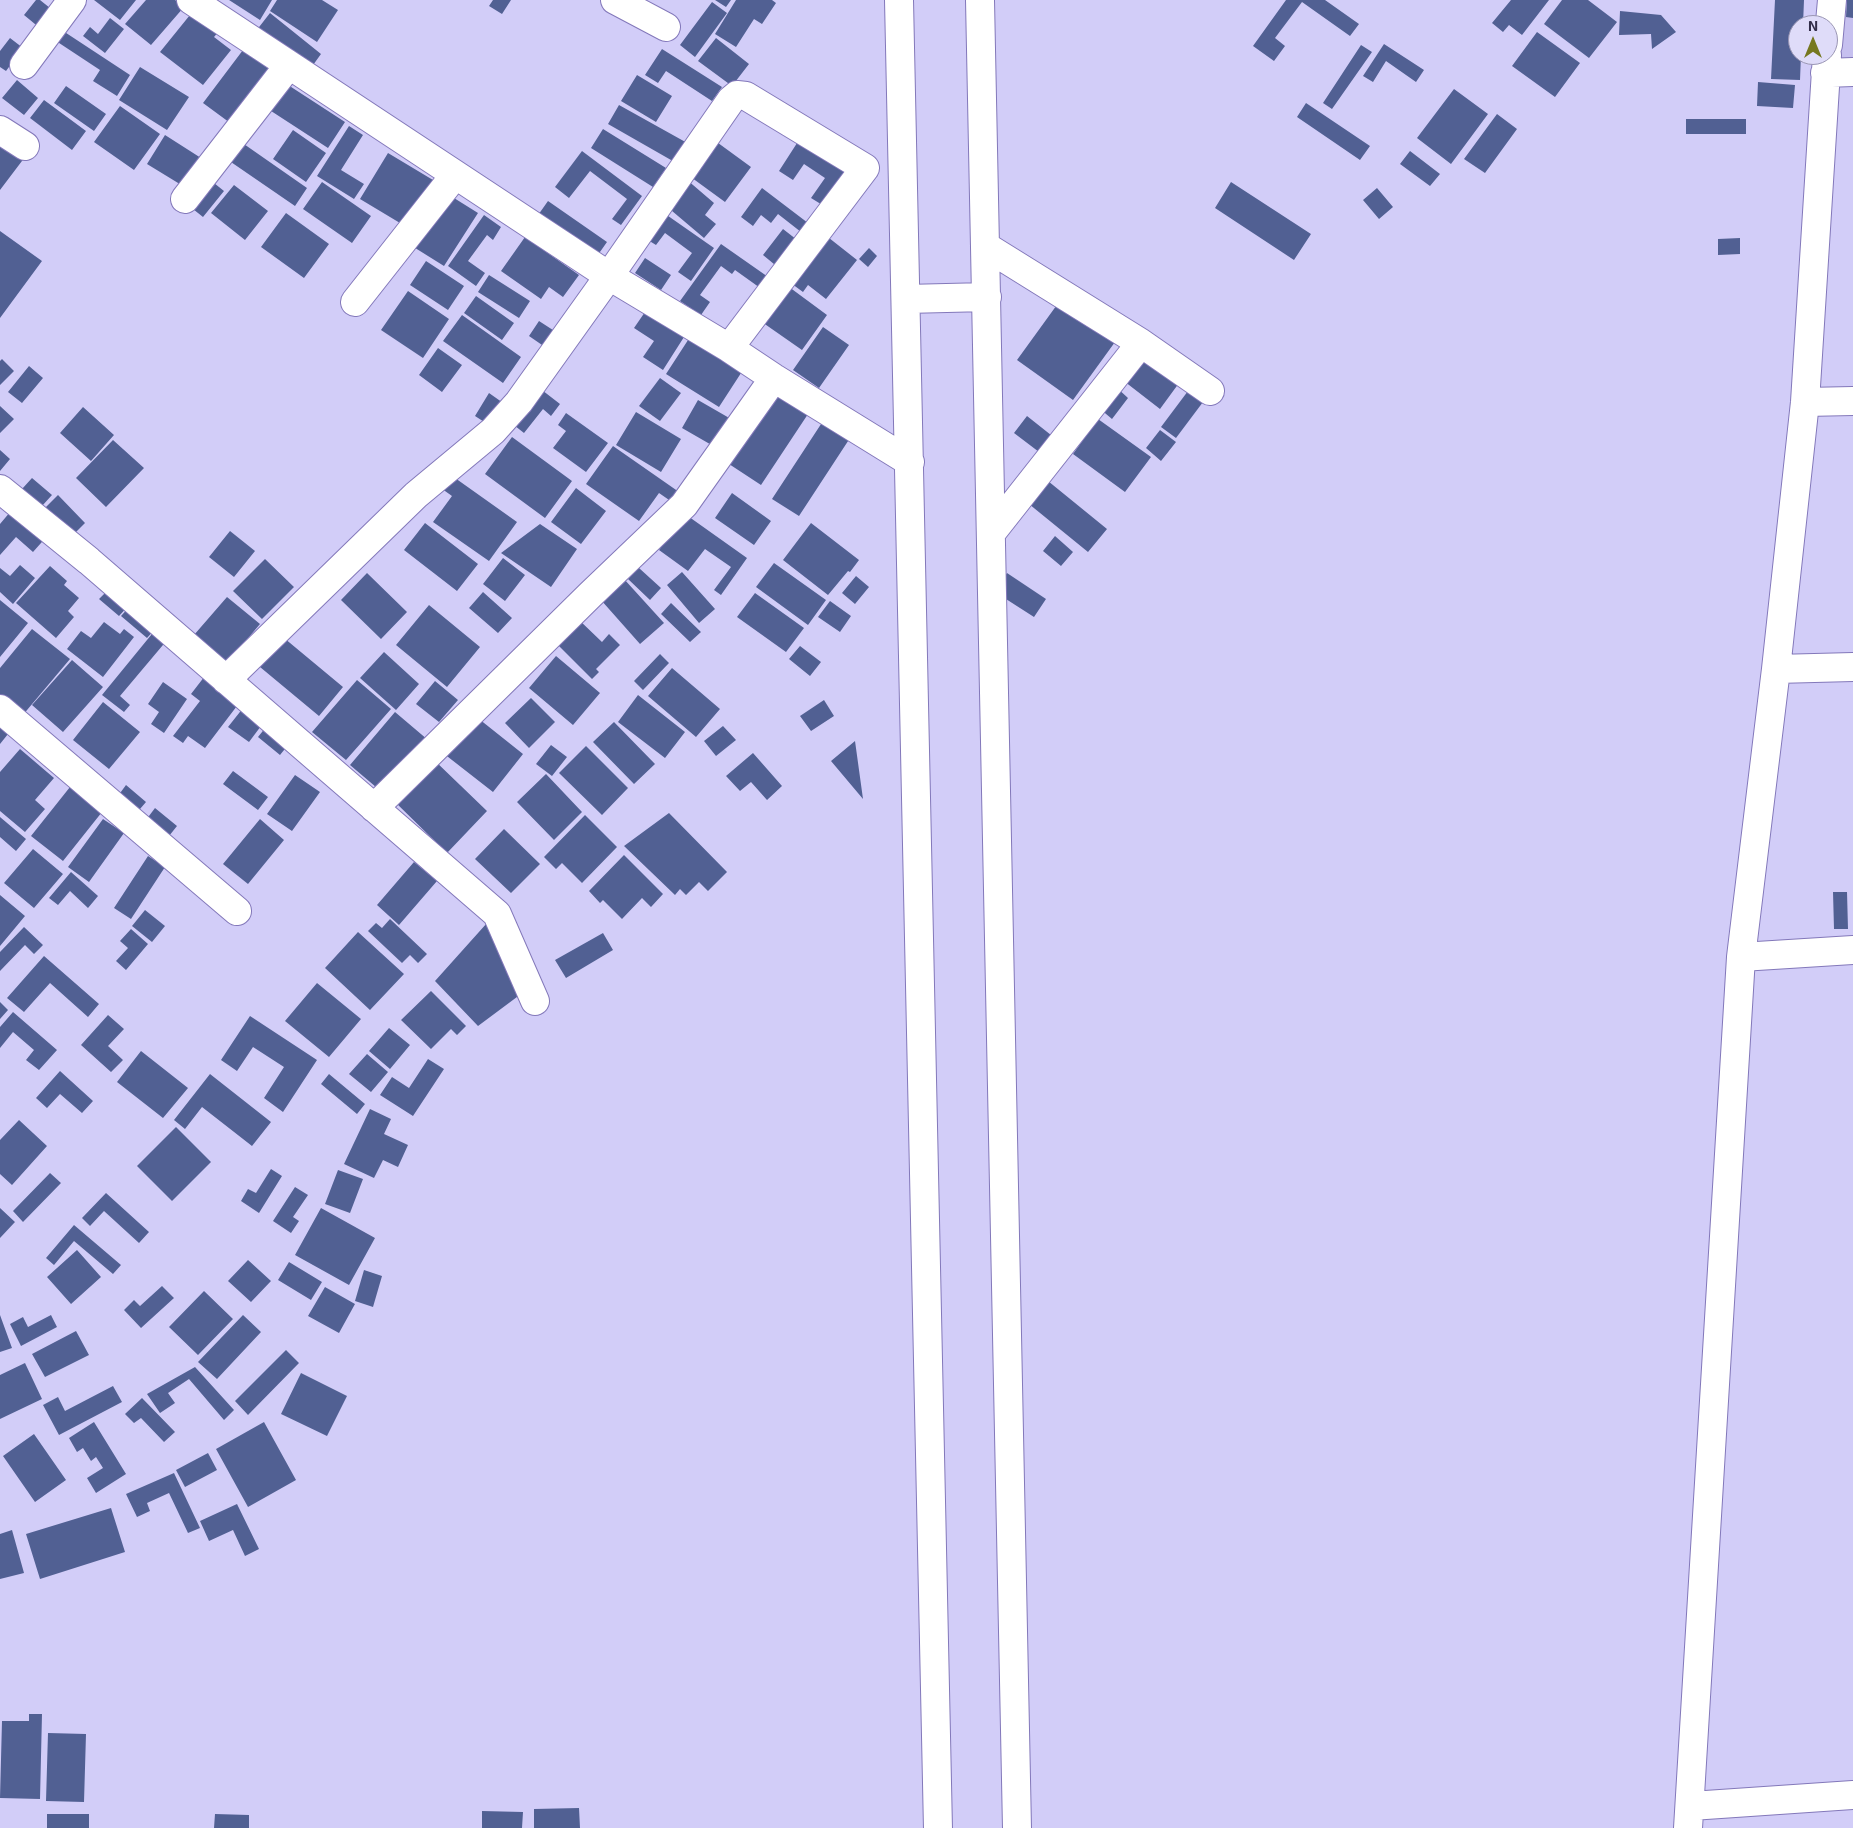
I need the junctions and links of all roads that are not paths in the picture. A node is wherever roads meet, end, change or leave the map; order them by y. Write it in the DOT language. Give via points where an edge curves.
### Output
graph roads {
  1 [pos="72,0"];
  2 [pos="191,0"];
  3 [pos="615,0"];
  4 [pos="899,0"];
  5 [pos="980,0"];
  6 [pos="1832,0"];
  7 [pos="1831,15"];
  8 [pos="666,27"];
  9 [pos="24,65"];
  10 [pos="289,65"];
  11 [pos="1826,65"];
  12 [pos="1829,65"];
  13 [pos="1853,72"];
  14 [pos="0,130"];
  15 [pos="24,146"];
  16 [pos="456,175"];
  17 [pos="185,198"];
  18 [pos="985,246"];
  19 [pos="610,276"];
  20 [pos="987,297"];
  21 [pos="906,298"];
  22 [pos="355,302"];
  23 [pos="1140,343"];
  24 [pos="730,348"];
  25 [pos="774,378"];
  26 [pos="1210,391"];
  27 [pos="1853,401"];
  28 [pos="1805,402"];
  29 [pos="910,462"];
  30 [pos="0,489"];
  31 [pos="992,532"];
  32 [pos="1853,667"];
  33 [pos="1776,669"];
  34 [pos="226,680"];
  35 [pos="0,709"];
  36 [pos="374,808"];
  37 [pos="237,911"];
  38 [pos="1853,950"];
  39 [pos="1741,957"];
  40 [pos="535,1001"];
  41 [pos="1853,1795"];
  42 [pos="1690,1817"];
  43 [pos="938,1828"];
  44 [pos="1017,1828"];
  1 -- 9 [label="street"];
  2 -- 10 [label="street"];
  3 -- 8 [label="street"];
  4 -- 21 [label="street"];
  5 -- 18 [label="street"];
  6 -- 7 [label="street"];
  10 -- 16 [label="street"];
  10 -- 17 [label="street"];
  11 -- 28 [label="street"];
  12 -- 13 [label="street"];
  14 -- 15 [label="street"];
  16 -- 19 [label="street"];
  16 -- 22 [label="street"];
  18 -- 20 [label="street"];
  18 -- 23 [label="street"];
  19 -- 24 [label="street"];
  19 -- 24 [label="street" via="737,95 746,96 865,168"];
  19 -- 34 [label="street" via="519,402 493,431 416,496"];
  20 -- 21 [label="street"];
  20 -- 31 [label="street"];
  21 -- 29 [label="street"];
  23 -- 26 [label="street"];
  23 -- 31 [label="street"];
  24 -- 25 [label="street"];
  25 -- 29 [label="street"];
  25 -- 36 [label="street" via="684,505"];
  27 -- 28 [label="street"];
  28 -- 33 [label="street"];
  29 -- 43 [label="street"];
  30 -- 34 [label="street"];
  31 -- 44 [label="street"];
  32 -- 33 [label="street"];
  33 -- 39 [label="street"];
  34 -- 36 [label="street"];
  35 -- 37 [label="street"];
  36 -- 40 [label="street" via="497,914"];
  38 -- 39 [label="street"];
  39 -- 42 [label="street"];
  41 -- 42 [label="street"];
}
